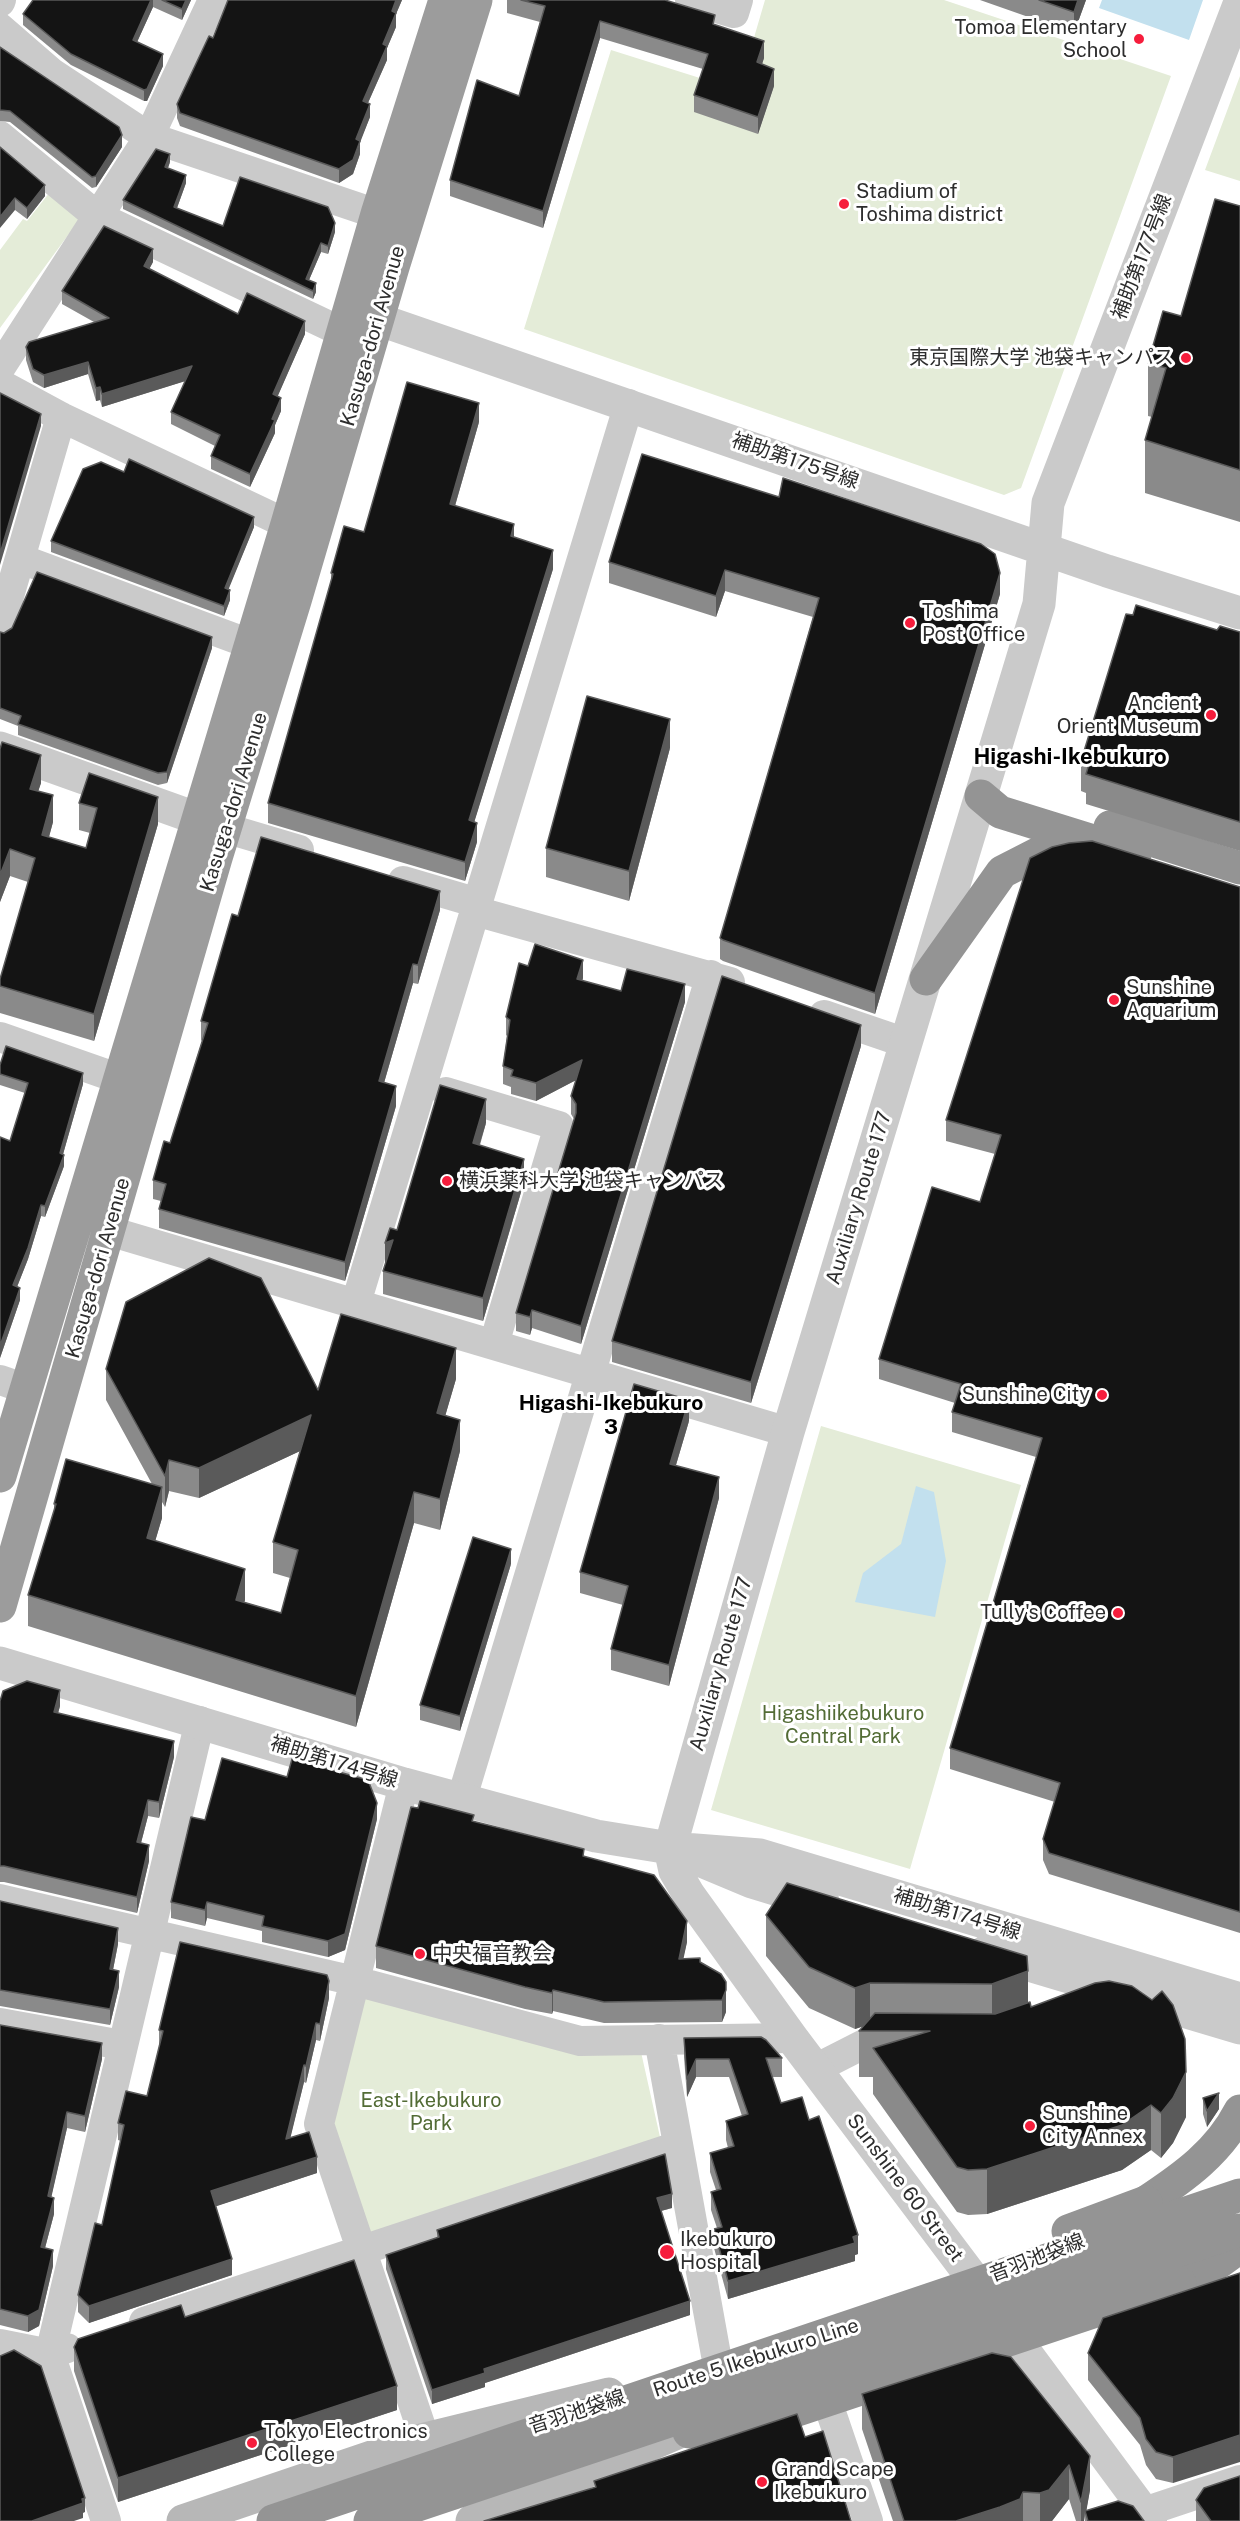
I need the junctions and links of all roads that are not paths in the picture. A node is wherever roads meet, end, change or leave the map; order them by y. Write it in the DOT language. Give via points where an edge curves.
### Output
graph roads {
  1 [pos="213,0"];
  2 [pos="445,0"];
  3 [pos="476,0"];
  4 [pos="690,0"];
  5 [pos="738,0"];
  6 [pos="1240,2"];
  7 [pos="0,28"];
  8 [pos="0,136"];
  9 [pos="149,137"];
  10 [pos="377,214"];
  11 [pos="97,216"];
  12 [pos="357,320"];
  13 [pos="0,368"];
  14 [pos="0,384"];
  15 [pos="629,404"];
  16 [pos="61,417"];
  17 [pos="287,524"];
  18 [pos="1044,549"];
  19 [pos="13,566"];
  20 [pos="1240,613"];
  21 [pos="0,627"];
  22 [pos="250,644"];
  23 [pos="0,748"];
  24 [pos="981,796"];
  25 [pos="212,823"];
  26 [pos="1098,843"];
  27 [pos="329,859"];
  28 [pos="1240,868"];
  29 [pos="375,873"];
  30 [pos="1240,887"];
  31 [pos="476,907"];
  32 [pos="711,975"];
  33 [pos="926,978"];
  34 [pos="754,990"];
  35 [pos="798,1006"];
  36 [pos="0,1037"];
  37 [pos="906,1043"];
  38 [pos="120,1079"];
  39 [pos="422,1085"];
  40 [pos="110,1231"];
  41 [pos="356,1303"];
  42 [pos="494,1344"];
  43 [pos="590,1373"];
  44 [pos="13,1385"];
  45 [pos="788,1432"];
  46 [pos="0,1476"];
  47 [pos="0,1606"];
  48 [pos="0,1663"];
  49 [pos="200,1721"];
  50 [pos="404,1784"];
  51 [pos="461,1801"];
  52 [pos="670,1848"];
  53 [pos="0,1899"];
  54 [pos="1008,1929"];
  55 [pos="149,1934"];
  56 [pos="1240,1976"];
  57 [pos="355,1981"];
  58 [pos="1240,1999"];
  59 [pos="0,2023"];
  60 [pos="1240,2028"];
  61 [pos="792,2038"];
  62 [pos="659,2039"];
  63 [pos="927,2042"];
  64 [pos="122,2045"];
  65 [pos="815,2068"];
  66 [pos="1240,2111"];
  67 [pos="678,2146"];
  68 [pos="1240,2181"];
  69 [pos="1240,2195"];
  70 [pos="1240,2230"];
  71 [pos="1240,2245"];
  72 [pos="360,2249"];
  73 [pos="975,2281"];
  74 [pos="1004,2321"];
  75 [pos="805,2342"];
  76 [pos="0,2344"];
  77 [pos="50,2354"];
  78 [pos="707,2370"];
  79 [pos="821,2383"];
  80 [pos="711,2419"];
  81 [pos="425,2439"];
  82 [pos="581,2451"];
  83 [pos="1240,2480"];
  84 [pos="1138,2518"];
  85 [pos="106,2521"];
  86 [pos="183,2521"];
  87 [pos="252,2521"];
  88 [pos="273,2521"];
  89 [pos="370,2521"];
  90 [pos="396,2521"];
  91 [pos="472,2521"];
  92 [pos="868,2521"];
  1 -- 9 [label="street"];
  2 -- 10 [label="highway, Kasuga-dori Avenue"];
  3 -- 12 [label="highway, Kasuga-dori Avenue"];
  4 -- 5 [label="street" via="734,13"];
  6 -- 18 [label="street, 補助第177号線" via="1048,503"];
  7 -- 9 [label="street" via="52,73"];
  8 -- 11 [label="street"];
  9 -- 10 [label="street"];
  9 -- 11 [label="street"];
  10 -- 12 [label="highway, Kasuga-dori Avenue"];
  11 -- 12 [label="street"];
  11 -- 13 [label="street"];
  12 -- 15 [label="street, 補助第175号線"];
  12 -- 17 [label="highway, Kasuga-dori Avenue"];
  12 -- 25 [label="highway, Kasuga-dori Avenue"];
  14 -- 16 [label="street"];
  15 -- 18 [label="street, 補助第175号線"];
  15 -- 31 [label="street"];
  16 -- 17 [label="street"];
  16 -- 19 [label="street"];
  17 -- 22 [label="highway, Kasuga-dori Avenue"];
  18 -- 20 [label="street, 補助第175号線"];
  18 -- 24 [label="street, Auxiliary Route 177" via="1039,604"];
  19 -- 21 [label="street"];
  19 -- 22 [label="street"];
  22 -- 25 [label="highway, Kasuga-dori Avenue"];
  23 -- 25 [label="street"];
  24 -- 26 [label="highway" via="1000,812"];
  24 -- 28 [label="highway" via="1003,794"];
  24 -- 33 [label="street, Auxiliary Route 177"];
  25 -- 27 [label="street"];
  25 -- 38 [label="highway, Kasuga-dori Avenue"];
  25 -- 40 [label="highway, Kasuga-dori Avenue"];
  26 -- 30 [label="highway"];
  26 -- 33 [label="highway" via="1045,850 1002,872"];
  29 -- 31 [label="street"];
  31 -- 32 [label="street"];
  31 -- 39 [label="street"];
  32 -- 34 [label="street"];
  32 -- 43 [label="street"];
  33 -- 37 [label="street, Auxiliary Route 177"];
  35 -- 37 [label="street"];
  36 -- 38 [label="street"];
  37 -- 45 [label="street, Auxiliary Route 177"];
  38 -- 44 [label="highway, Kasuga-dori Avenue"];
  39 -- 41 [label="street"];
  39 -- 42 [label="street" via="559,1126"];
  40 -- 41 [label="street"];
  40 -- 47 [label="highway, Kasuga-dori Avenue"];
  41 -- 42 [label="street"];
  42 -- 43 [label="street"];
  43 -- 45 [label="street"];
  43 -- 51 [label="street"];
  44 -- 46 [label="highway, Kasuga-dori Avenue"];
  45 -- 52 [label="street, Auxiliary Route 177"];
  48 -- 49 [label="street, 補助第174号線"];
  49 -- 50 [label="street, 補助第174号線"];
  49 -- 55 [label="street"];
  50 -- 51 [label="street, 補助第174号線"];
  50 -- 57 [label="street"];
  51 -- 52 [label="street, 補助第174号線" via="621,1842"];
  52 -- 54 [label="street, 補助第174号線" via="760,1855"];
  52 -- 60 [label="street, 補助第174号線" via="752,1882 1071,1994"];
  52 -- 61 [label="street, Sunshine 60 Street" via="675,1871 689,1895"];
  53 -- 55 [label="street"];
  54 -- 56 [label="street" via="1099,1934"];
  54 -- 58 [label="street, 補助第174号線"];
  55 -- 57 [label="street"];
  55 -- 64 [label="street"];
  57 -- 62 [label="street" via="580,2041"];
  57 -- 72 [label="street" via="319,2124"];
  59 -- 64 [label="street"];
  61 -- 62 [label="street"];
  61 -- 65 [label="street, Sunshine 60 Street"];
  62 -- 67 [label="street"];
  63 -- 65 [label="street" via="870,2041"];
  64 -- 77 [label="street"];
  65 -- 73 [label="street, Sunshine 60 Street"];
  66 -- 75 [label="highway, bridge" via="1229,2132 1190,2174 1146,2202 913,2284"];
  67 -- 72 [label="street"];
  67 -- 78 [label="street"];
  68 -- 73 [label="main road, 音羽池袋線"];
  69 -- 75 [label="highway, Route 5 Ikebukuro Line, bridge"];
  70 -- 82 [label="highway, Route 5 Ikebukuro Line, bridge"];
  71 -- 74 [label="main road"];
  71 -- 82 [label="highway, bridge" via="1219,2262 1180,2283 773,2418"];
  72 -- 77 [label="street"];
  72 -- 81 [label="street"];
  73 -- 74 [label="street, Sunshine 60 Street"];
  73 -- 78 [label="main road, 音羽池袋線"];
  74 -- 79 [label="main road"];
  74 -- 84 [label="street, Sunshine 60 Street"];
  75 -- 88 [label="highway, Route 5 Ikebukuro Line, bridge"];
  76 -- 77 [label="street"];
  77 -- 85 [label="street"];
  78 -- 81 [label="main road"];
  78 -- 87 [label="main road, 音羽池袋線"];
  79 -- 80 [label="main road"];
  79 -- 92 [label="street"];
  80 -- 90 [label="main road"];
  80 -- 91 [label="main road"];
  81 -- 86 [label="main road"];
  82 -- 89 [label="highway, Route 5 Ikebukuro Line, bridge"];
  83 -- 84 [label="street"];
}
